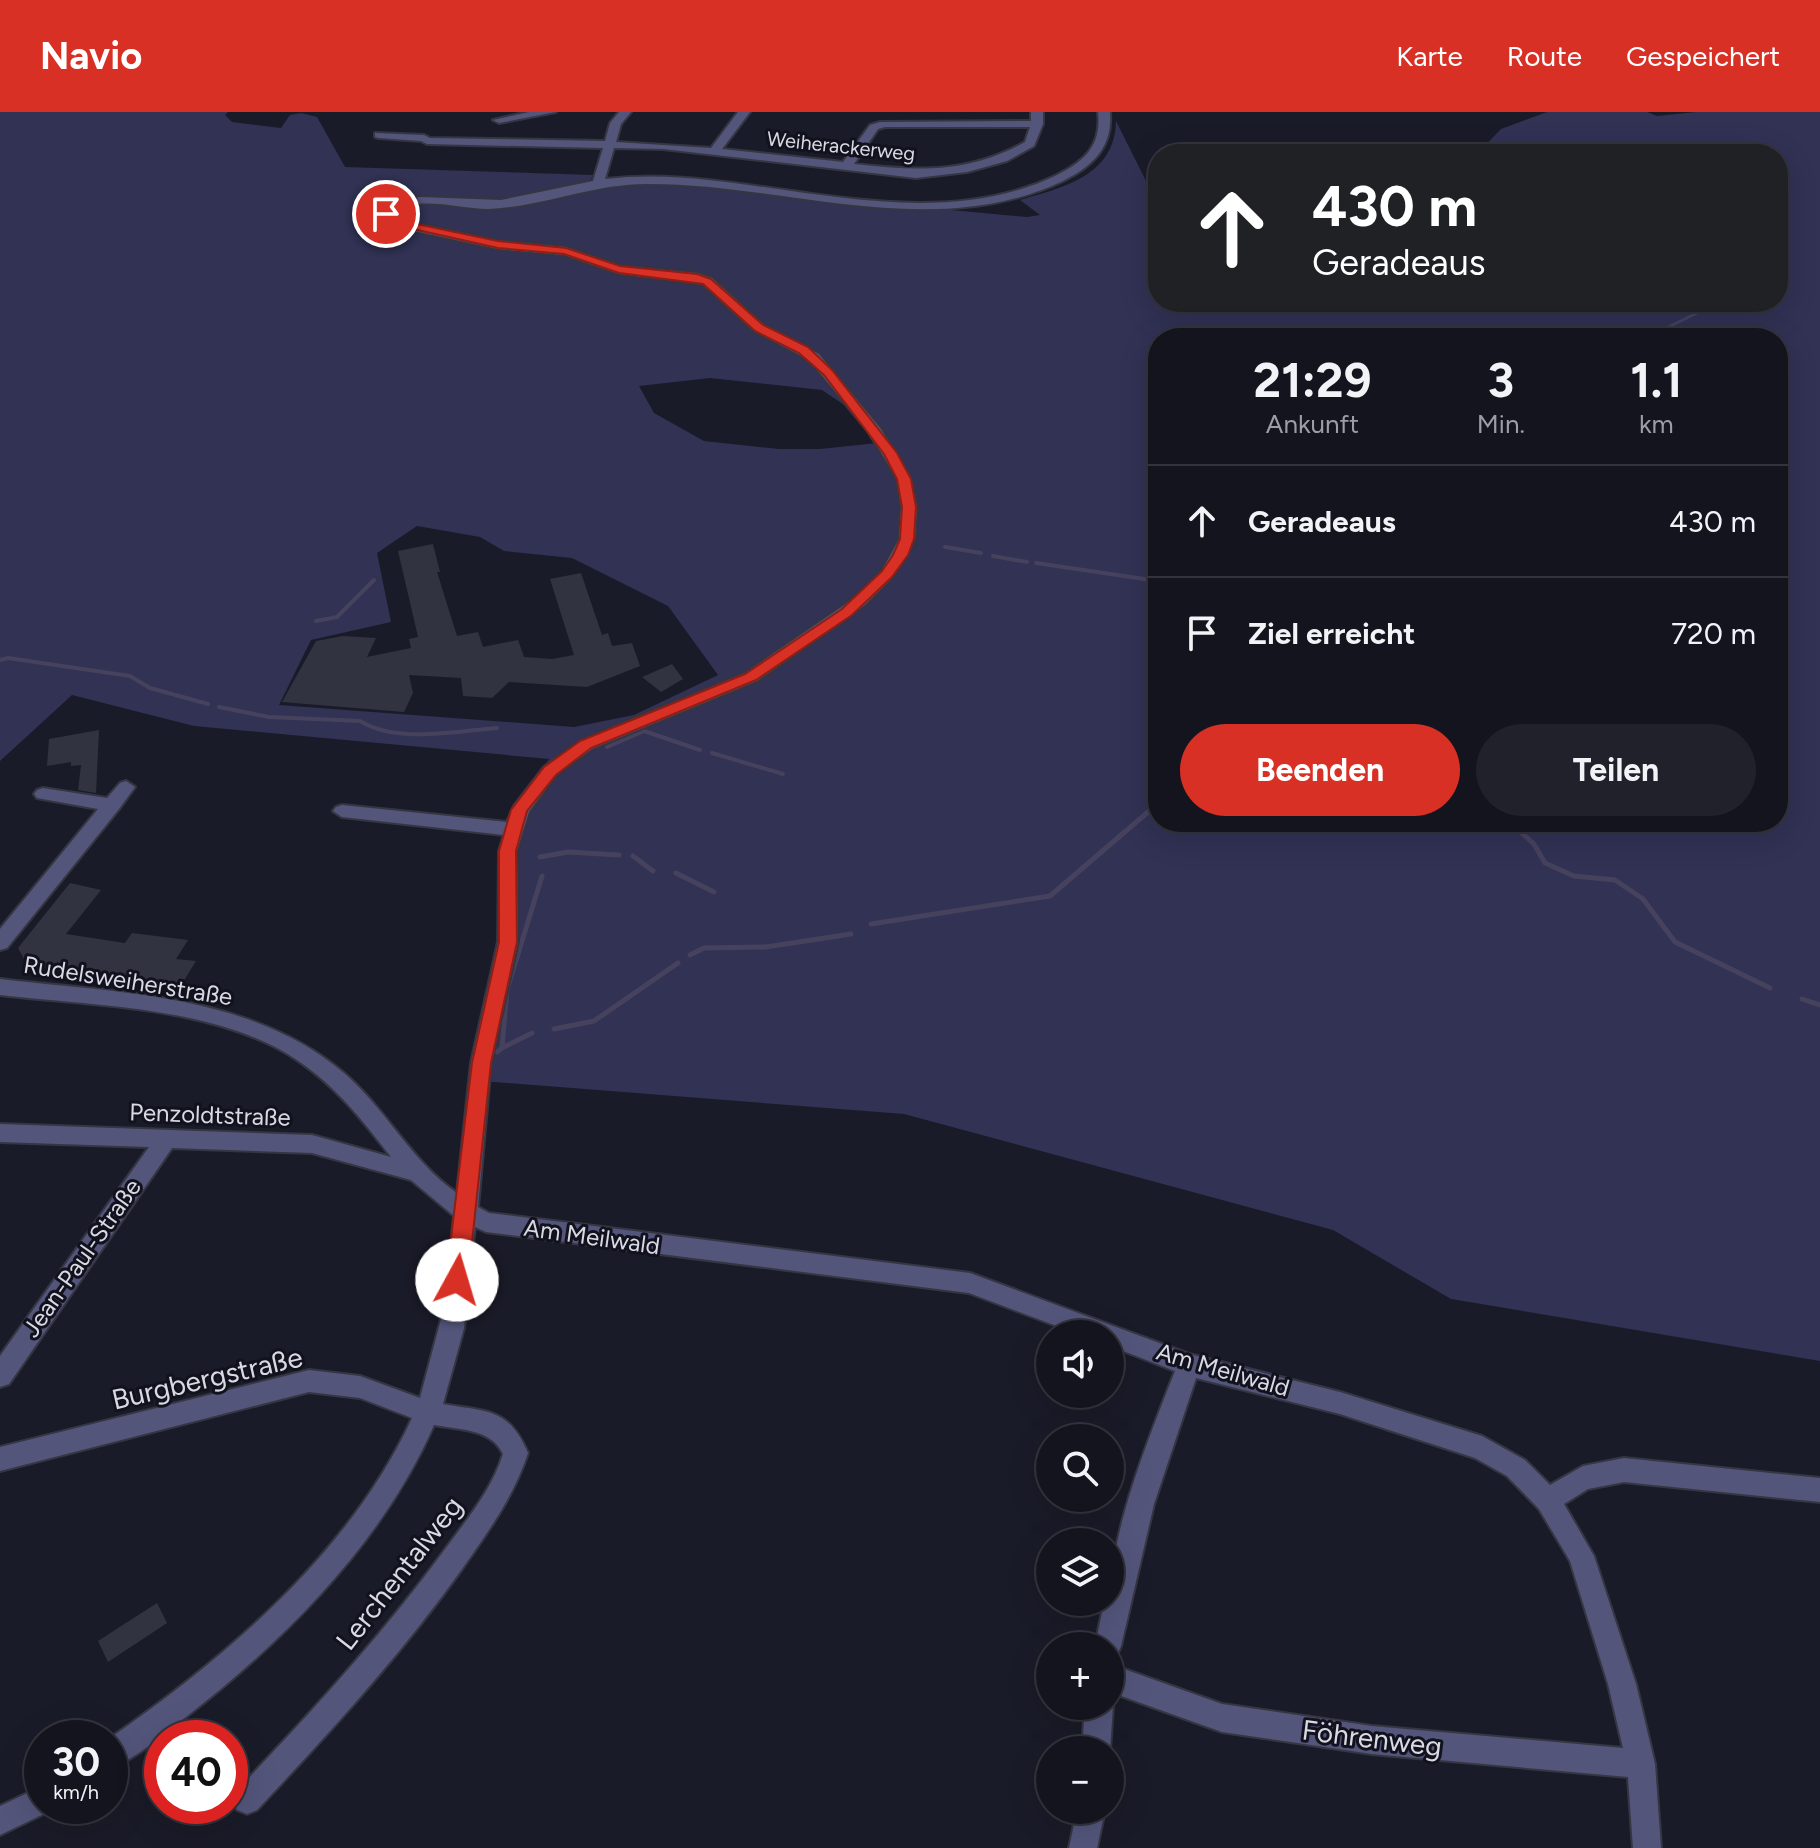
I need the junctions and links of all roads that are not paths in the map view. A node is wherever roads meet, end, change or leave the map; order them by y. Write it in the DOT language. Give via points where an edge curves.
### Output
graph roads {
  1 [pos="550,112"];
  2 [pos="625,112"];
  3 [pos="744,112"];
  4 [pos="1104,112"];
  5 [pos="498,116"];
  6 [pos="1037,118"];
  7 [pos="379,135"];
  8 [pos="510,143"];
  9 [pos="609,144"];
  10 [pos="715,150"];
  11 [pos="846,166"];
  12 [pos="598,183"];
  13 [pos="126,787"];
  14 [pos="43,794"];
  15 [pos="113,805"];
  16 [pos="342,811"];
  17 [pos="512,829"];
  18 [pos="0,943"];
  19 [pos="0,987"];
  20 [pos="0,1133"];
  21 [pos="166,1140"];
  22 [pos="414,1172"];
  23 [pos="464,1212"];
  24 [pos="1189,1365"];
  25 [pos="0,1376"];
  26 [pos="427,1412"];
  27 [pos="0,1459"];
  28 [pos="1820,1490"];
  29 [pos="1548,1500"];
  30 [pos="1111,1632"];
  31 [pos="1124,1683"];
  32 [pos="128,1743"];
  33 [pos="1641,1764"];
  34 [pos="248,1799"];
  35 [pos="24,1809"];
  36 [pos="0,1821"];
  37 [pos="1088,1824"];
  38 [pos="1083,1848"];
  39 [pos="1647,1848"];
  1 -- 5 [label="street"];
  2 -- 9 [label="street"];
  3 -- 10 [label="street"];
  4 -- 12 [label="street" via="1104,142 1087,163 1035,190 973,202 885,204 658,180"];
  5 -- 8 [label="street"];
  6 -- 11 [label="street" via="884,124 874,127"];
  6 -- 11 [label="street, Weiherackerweg" via="1030,144 967,169 916,174"];
  7 -- 8 [label="street, Weiherackerweg"];
  8 -- 9 [label="street, Weiherackerweg"];
  9 -- 10 [label="street, Weiherackerweg"];
  9 -- 12 [label="street"];
  10 -- 11 [label="street, Weiherackerweg"];
  12 -- 17 [label="street" via="502,204 411,201 395,205 387,218 508,246 556,249 619,270 707,281 759,328 814,357 874,429 904,479 907,539 887,574 859,602 751,677 586,745 558,765 520,810"];
  13 -- 15 [label="street"];
  14 -- 15 [label="street"];
  15 -- 18 [label="street"];
  16 -- 17 [label="street"];
  17 -- 23 [label="street" via="506,872 508,942 484,1044"];
  19 -- 22 [label="street, Rudelsweiherstraße" via="201,1016 288,1044 336,1078"];
  20 -- 21 [label="street, Penzoldtstraße"];
  21 -- 22 [label="street, Penzoldtstraße" via="312,1144"];
  21 -- 25 [label="street, Jean-Paul-Straße"];
  22 -- 23 [label="street, Rudelsweiherstraße"];
  23 -- 24 [label="street, Am Meilwald" via="486,1222 591,1237 970,1283"];
  23 -- 26 [label="street" via="449,1346"];
  24 -- 29 [label="street, Am Meilwald" via="1383,1415 1482,1448 1516,1468"];
  24 -- 30 [label="street" via="1145,1485"];
  26 -- 27 [label="street, Burgbergstraße" via="360,1387 309,1381"];
  26 -- 32 [label="street" via="402,1463 363,1522 309,1583 258,1636 167,1716"];
  26 -- 34 [label="street, Lerchentalweg" via="494,1425 507,1435 516,1453 509,1480 445,1572 344,1695"];
  28 -- 29 [label="street" via="1624,1470 1583,1478"];
  29 -- 33 [label="street, Am Meilwald" via="1581,1556"];
  31 -- 33 [label="street, Föhrenweg" via="1222,1718 1372,1740"];
  33 -- 39 [label="street, Am Meilwald"];
  35 -- 36 [label="street"];
  37 -- 38 [label="street"];
}
